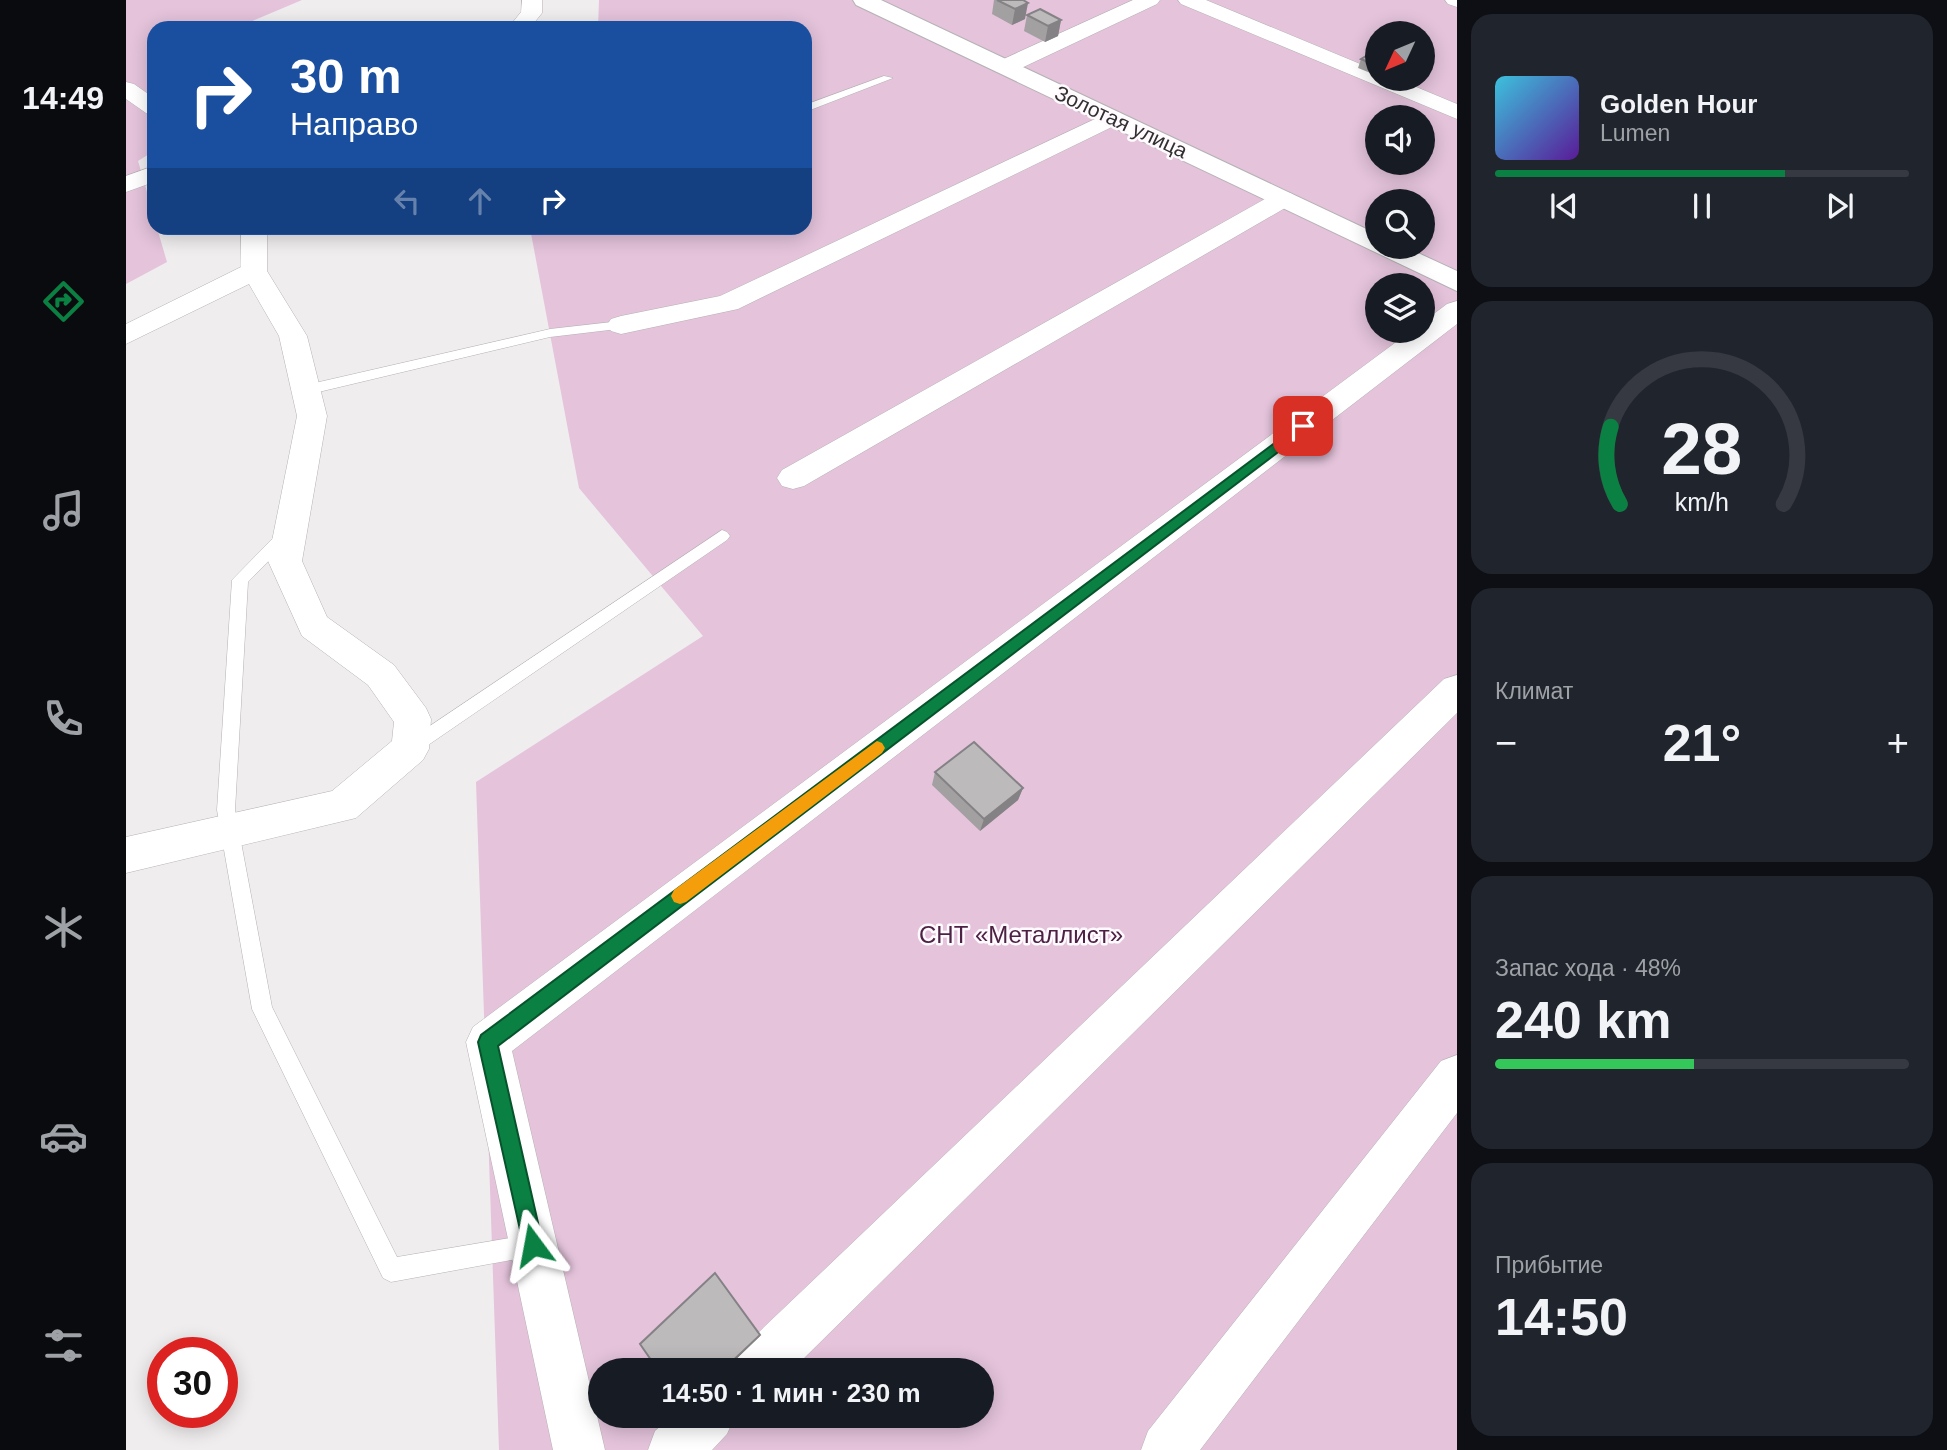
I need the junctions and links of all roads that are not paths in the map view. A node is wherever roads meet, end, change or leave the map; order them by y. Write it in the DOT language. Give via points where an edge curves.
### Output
graph roads {
  1 [pos="532,0"];
  2 [pos="864,0"];
  3 [pos="1150,0"];
  4 [pos="1188,0"];
  5 [pos="525,21"];
  6 [pos="1005,67"];
  7 [pos="888,78"];
  8 [pos="126,89"];
  9 [pos="147,103"];
  10 [pos="812,106"];
  11 [pos="1457,112"];
  12 [pos="1112,118"];
  13 [pos="147,176"];
  14 [pos="126,185"];
  15 [pos="1283,199"];
  16 [pos="254,235"];
  17 [pos="1365,238"];
  18 [pos="1408,259"];
  19 [pos="254,271"];
  20 [pos="1457,282"];
  21 [pos="1457,310"];
  22 [pos="621,325"];
  23 [pos="126,335"];
  24 [pos="306,390"];
  25 [pos="793,478"];
  26 [pos="291,529"];
  27 [pos="722,537"];
  28 [pos="1457,690"];
  29 [pos="410,749"];
  30 [pos="230,831"];
  31 [pos="126,855"];
  32 [pos="1457,1077"];
  33 [pos="533,1245"];
  34 [pos="768,1358"];
  35 [pos="697,1428"];
  36 [pos="579,1450"];
  37 [pos="674,1450"];
  38 [pos="1167,1450"];
  1 -- 5 [label="street"];
  2 -- 6 [label="street, Золотая улица"];
  3 -- 6 [label="street"];
  4 -- 11 [label="street"];
  6 -- 12 [label="street, Золотая улица"];
  7 -- 10 [label="lane"];
  8 -- 9 [label="street"];
  12 -- 15 [label="street, Золотая улица"];
  12 -- 22 [label="street" via="728,303"];
  13 -- 14 [label="street"];
  15 -- 17 [label="street, Золотая улица"];
  15 -- 25 [label="street"];
  16 -- 19 [label="street"];
  18 -- 20 [label="street"];
  19 -- 23 [label="street"];
  19 -- 24 [label="street" via="293,336"];
  21 -- 33 [label="street" via="488,1042"];
  22 -- 24 [label="lane" via="550,333"];
  24 -- 26 [label="street" via="312,416"];
  26 -- 29 [label="street" via="285,561 314,626 381,675 413,719"];
  26 -- 30 [label="lane" via="240,580 226,810"];
  27 -- 29 [label="lane"];
  28 -- 34 [label="street"];
  29 -- 30 [label="street" via="342,806"];
  30 -- 31 [label="street"];
  30 -- 33 [label="lane" via="262,1009 391,1270"];
  32 -- 38 [label="street"];
  33 -- 36 [label="street"];
  35 -- 37 [label="street"];
}
